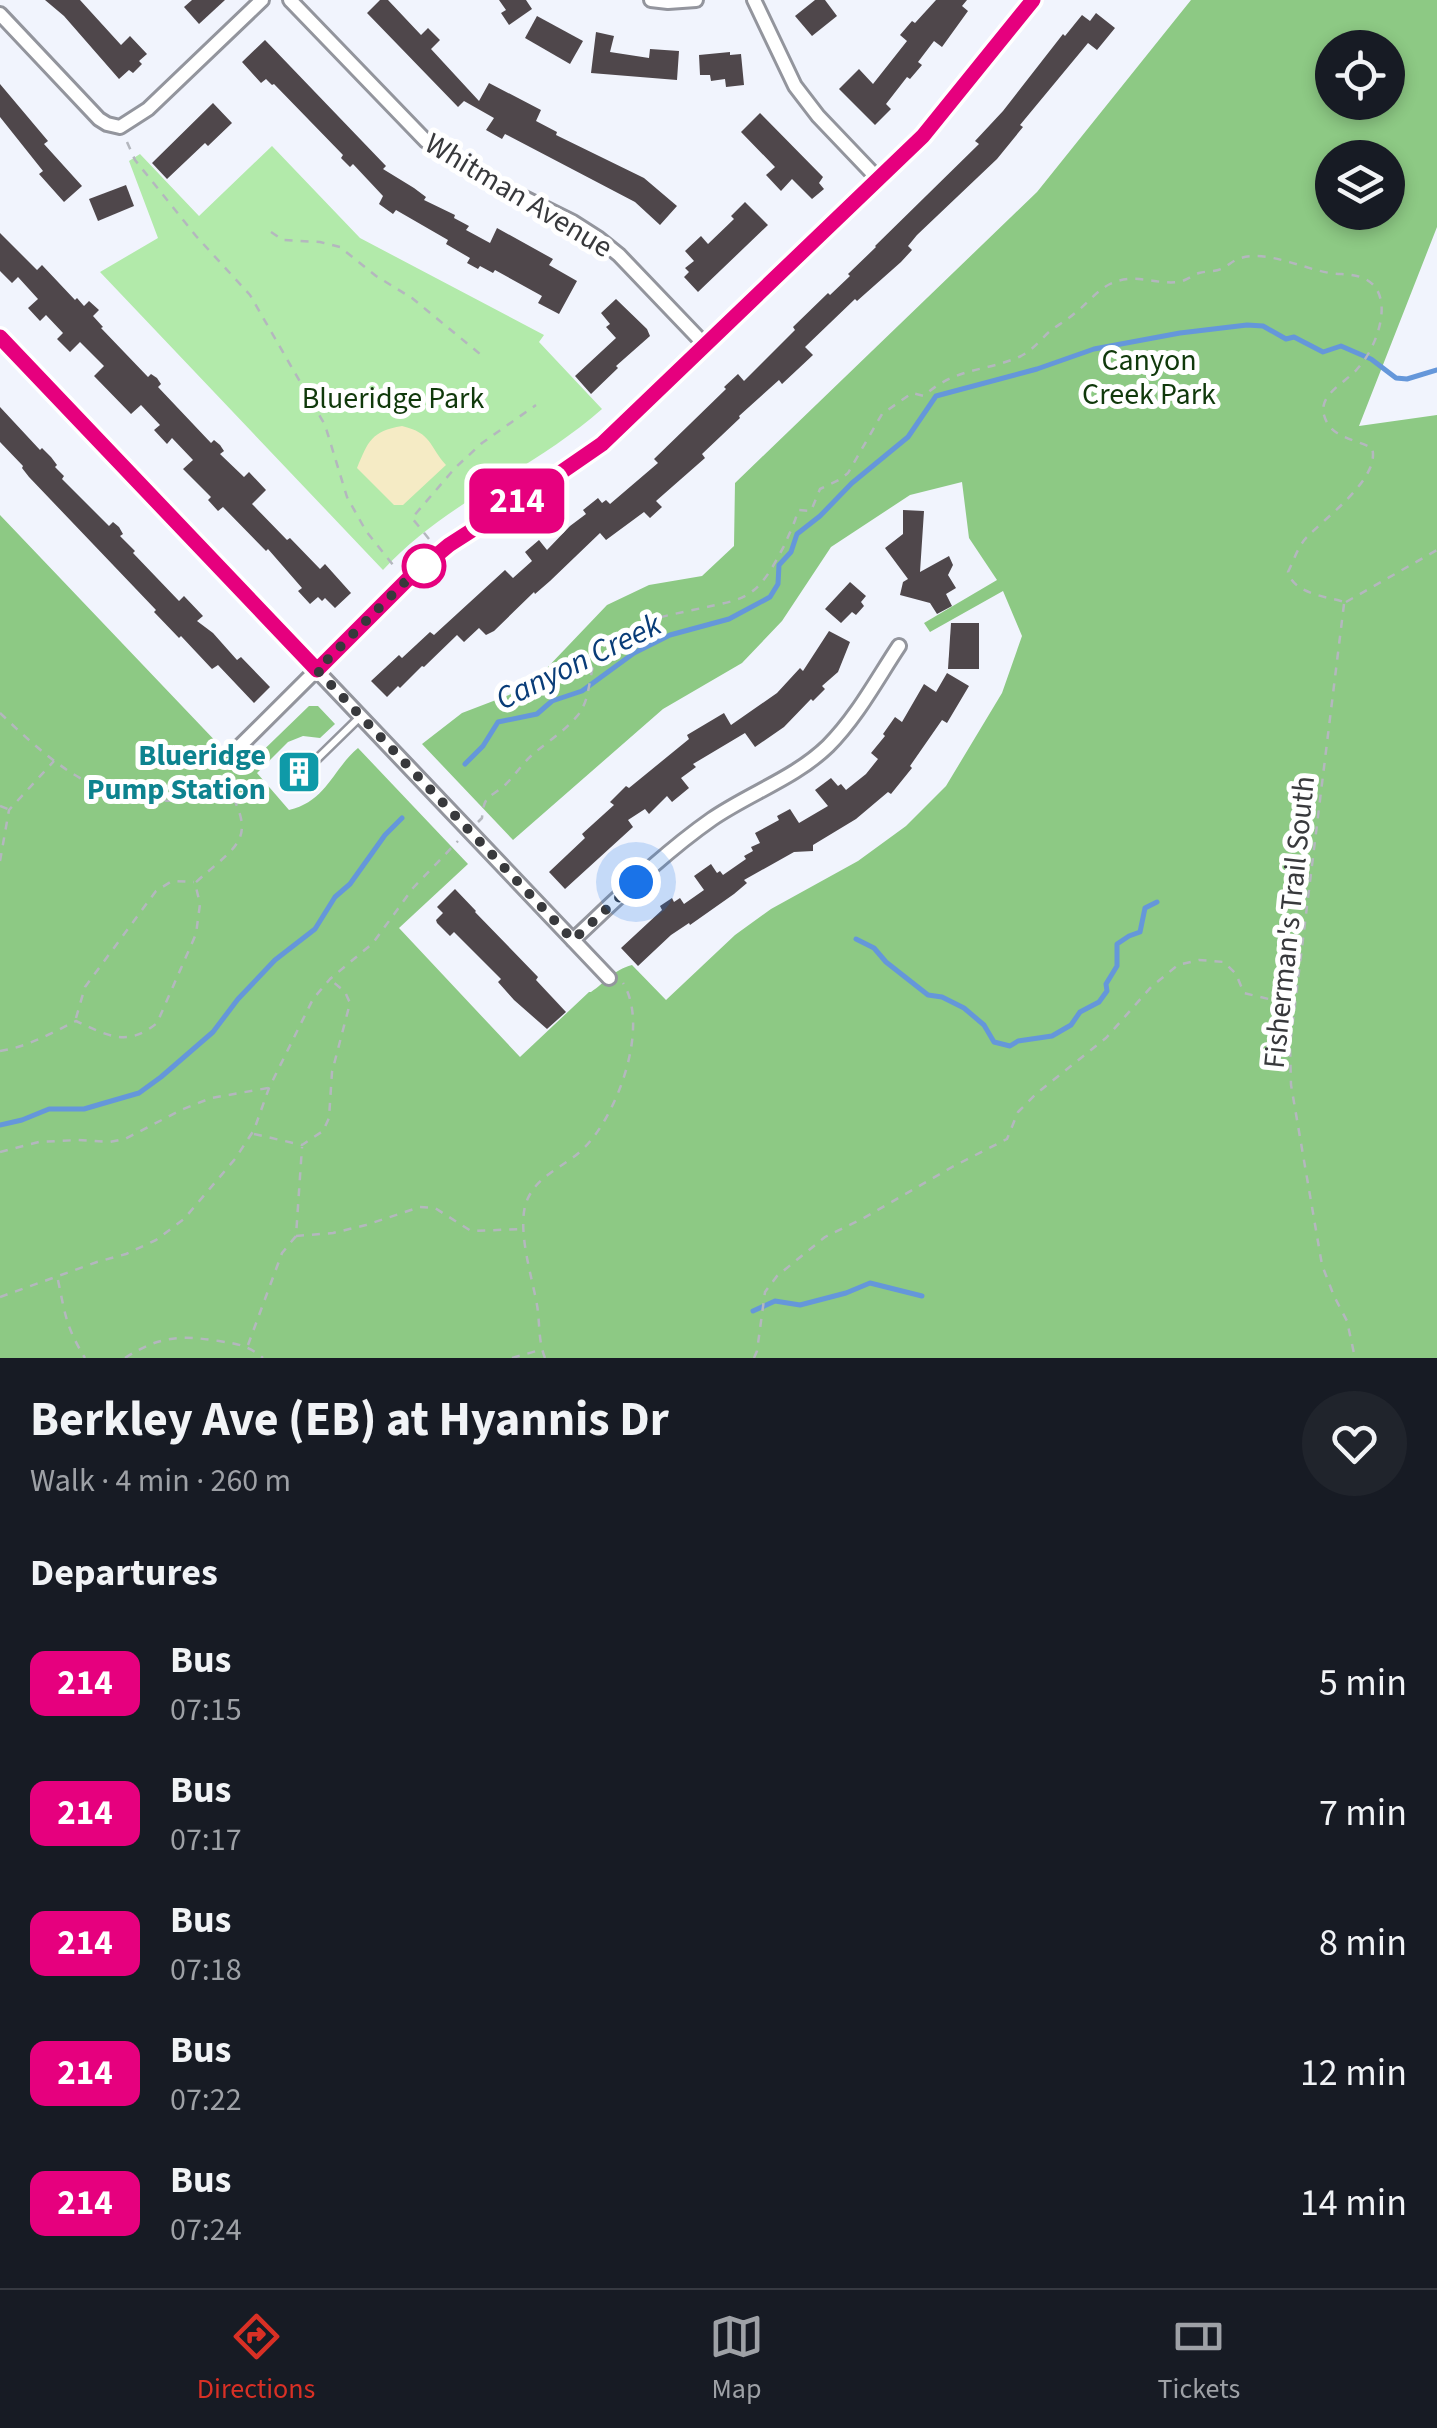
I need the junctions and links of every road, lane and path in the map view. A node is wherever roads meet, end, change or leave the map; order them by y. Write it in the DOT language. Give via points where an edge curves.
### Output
graph roads {
  1 [pos="262,0"];
  2 [pos="290,0"];
  3 [pos="651,0"];
  4 [pos="696,0"];
  5 [pos="754,0"];
  6 [pos="1033,0"];
  7 [pos="0,14"];
  8 [pos="120,126"];
  9 [pos="879,180"];
  10 [pos="270,232"];
  11 [pos="0,337"];
  12 [pos="706,346"];
  13 [pos="480,354"];
  14 [pos="536,405"];
  15 [pos="429,540"];
  16 [pos="1437,550"];
  17 [pos="407,580"];
  18 [pos="1344,602"];
  19 [pos="899,646"];
  20 [pos="317,670"];
  21 [pos="0,713"];
  22 [pos="361,716"];
  23 [pos="238,748"];
  24 [pos="316,759"];
  25 [pos="54,761"];
  26 [pos="224,783"];
  27 [pos="0,806"];
  28 [pos="10,810"];
  29 [pos="482,818"];
  30 [pos="453,845"];
  31 [pos="0,861"];
  32 [pos="196,882"];
  33 [pos="573,940"];
  34 [pos="614,978"];
  35 [pos="330,979"];
  36 [pos="1294,1005"];
  37 [pos="76,1021"];
  38 [pos="0,1051"];
  39 [pos="269,1088"];
  40 [pos="252,1134"];
  41 [pos="302,1145"];
  42 [pos="0,1152"];
  43 [pos="524,1229"];
  44 [pos="296,1236"];
  45 [pos="57,1278"];
  46 [pos="0,1297"];
  47 [pos="248,1345"];
  48 [pos="542,1350"];
  49 [pos="85,1358"];
  50 [pos="125,1358"];
  51 [pos="263,1358"];
  52 [pos="512,1358"];
  53 [pos="546,1358"];
  54 [pos="754,1358"];
  55 [pos="1355,1358"];
  1 -- 8 [label="street" via="148,109"];
  2 -- 12 [label="street, Whitman Avenue" via="426,141 598,238"];
  3 -- 4 [label="street"];
  5 -- 9 [label="street" via="795,86"];
  6 -- 9 [label="street"];
  7 -- 8 [label="street" via="100,119"];
  8 -- 17 [label="path" via="135,160 250,295 325,425 347,497"];
  9 -- 12 [label="street"];
  10 -- 13 [label="path" via="283,240 340,247"];
  11 -- 20 [label="street"];
  12 -- 17 [label="street" via="602,444"];
  14 -- 15 [label="path" via="482,443 412,518"];
  16 -- 18 [label="path"];
  17 -- 20 [label="street"];
  18 -- 29 [label="path" via="1300,588 1288,572 1305,539 1356,490 1373,462 1372,448 1344,439 1329,425 1324,404 1361,366 1380,321 1380,294 1359,276 1261,256 1182,282 1115,282 1023,355 953,376 924,396 912,393 882,414 848,473 820,488 811,511 798,510 778,558 754,590 613,637 591,668 580,712 487,797"];
  18 -- 36 [label="path, Fisherman's Trail South"];
  19 -- 33 [label="street" via="829,745 689,835"];
  20 -- 22 [label="street"];
  20 -- 23 [label="street"];
  21 -- 25 [label="path"];
  22 -- 24 [label="lane"];
  22 -- 33 [label="street"];
  23 -- 26 [label="path" via="233,775"];
  25 -- 26 [label="path" via="97,788 138,800 190,800"];
  25 -- 28 [label="path"];
  26 -- 32 [label="path" via="238,805 243,832"];
  27 -- 28 [label="path"];
  28 -- 31 [label="path"];
  30 -- 35 [label="path" via="373,943"];
  32 -- 37 [label="path" via="172,881 156,891 85,987"];
  32 -- 37 [label="path" via="196,934 157,1024 132,1038 108,1036"];
  33 -- 34 [label="street"];
  34 -- 43 [label="path" via="632,1000 634,1027 620,1091 586,1147 528,1197"];
  35 -- 39 [label="path" via="313,999"];
  35 -- 41 [label="path" via="350,1003 332,1072 329,1118"];
  36 -- 54 [label="path" via="1244,992 1224,962 1178,965 1106,1038 1036,1093 1018,1112 1007,1140 824,1237 777,1276 765,1292"];
  36 -- 55 [label="path, Fisherman's Trail South" via="1292,1084 1322,1265"];
  37 -- 38 [label="path"];
  39 -- 40 [label="path"];
  39 -- 42 [label="path" via="211,1098 125,1139 39,1142"];
  40 -- 41 [label="path"];
  40 -- 45 [label="path" via="210,1191 156,1240"];
  41 -- 44 [label="path"];
  43 -- 44 [label="path" via="470,1230 435,1208 420,1207 334,1233"];
  43 -- 48 [label="path"];
  44 -- 47 [label="path" via="282,1252"];
  45 -- 46 [label="path"];
  45 -- 49 [label="path" via="72,1336"];
  47 -- 50 [label="path" via="174,1337"];
  47 -- 51 [label="path"];
  48 -- 52 [label="path"];
  48 -- 53 [label="path"];
}
